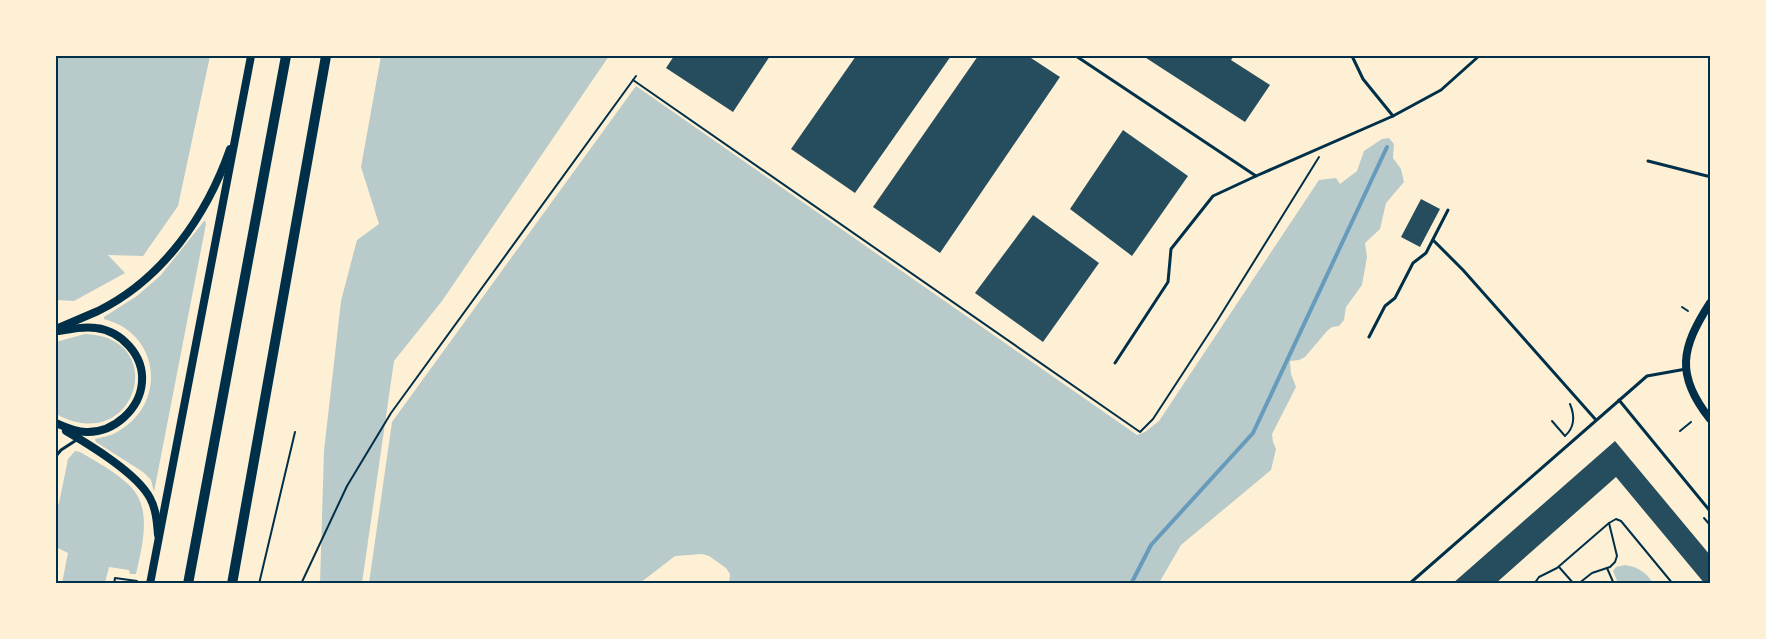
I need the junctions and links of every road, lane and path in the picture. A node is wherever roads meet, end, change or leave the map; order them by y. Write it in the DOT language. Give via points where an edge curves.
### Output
graph roads {
  1 [pos="251,56"];
  2 [pos="285,56"];
  3 [pos="326,56"];
  4 [pos="1076,56"];
  5 [pos="1352,56"];
  6 [pos="1479,56"];
  7 [pos="636,76"];
  8 [pos="633,80"];
  9 [pos="1393,116"];
  10 [pos="238,128"];
  11 [pos="1326,145"];
  12 [pos="1648,161"];
  13 [pos="1256,176"];
  14 [pos="1710,176"];
  15 [pos="1448,210"];
  16 [pos="1433,240"];
  17 [pos="1710,303"];
  18 [pos="1682,307"];
  19 [pos="1688,311"];
  20 [pos="56,330"];
  21 [pos="1369,338"];
  22 [pos="1115,363"];
  23 [pos="1686,369"];
  24 [pos="1619,400"];
  25 [pos="1570,404"];
  26 [pos="1710,418"];
  27 [pos="1596,420"];
  28 [pos="1552,421"];
  29 [pos="1690,422"];
  30 [pos="56,424"];
  31 [pos="1680,431"];
  32 [pos="295,432"];
  33 [pos="79,439"];
  34 [pos="56,456"];
  35 [pos="1710,511"];
  36 [pos="1609,522"];
  37 [pos="159,542"];
  38 [pos="1559,567"];
  39 [pos="1607,568"];
  40 [pos="124,581"];
  41 [pos="137,581"];
  42 [pos="114,584"];
  43 [pos="150,584"];
  44 [pos="188,584"];
  45 [pos="232,584"];
  46 [pos="259,584"];
  47 [pos="301,584"];
  48 [pos="1409,584"];
  49 [pos="1534,584"];
  50 [pos="1576,584"];
  51 [pos="1614,584"];
  52 [pos="1673,584"];
  1 -- 10 [label="main road"];
  2 -- 44 [label="highway"];
  3 -- 45 [label="highway"];
  4 -- 13 [label="lane"];
  5 -- 9 [label="lane" via="1363,78"];
  6 -- 9 [label="lane" via="1441,90"];
  7 -- 8 [label="path"];
  8 -- 11 [label="path" via="1140,432 1172,390"];
  8 -- 47 [label="path" via="391,413 347,486"];
  9 -- 11 [label="lane"];
  10 -- 20 [label="street" via="208,202 161,265 100,310"];
  10 -- 37 [label="main road"];
  11 -- 13 [label="lane"];
  12 -- 14 [label="lane"];
  13 -- 22 [label="lane" via="1213,196 1171,249 1167,282"];
  15 -- 16 [label="lane"];
  16 -- 21 [label="lane" via="1426,254 1413,263"];
  16 -- 27 [label="lane"];
  17 -- 23 [label="main road" via="1690,339"];
  18 -- 19 [label="path"];
  20 -- 30 [label="street" via="80,327 113,333 134,352 141,366 142,382 138,398 116,424 86,432"];
  23 -- 24 [label="lane" via="1647,376"];
  23 -- 26 [label="main road" via="1694,396"];
  24 -- 27 [label="lane"];
  24 -- 35 [label="lane"];
  25 -- 28 [label="path" via="1574,419 1565,436"];
  27 -- 48 [label="lane"];
  29 -- 31 [label="path"];
  30 -- 33 [label="street"];
  32 -- 46 [label="path"];
  33 -- 34 [label="lane"];
  33 -- 37 [label="street" via="123,469 150,497"];
  36 -- 38 [label="path"];
  36 -- 39 [label="path" via="1617,556"];
  36 -- 52 [label="path" via="1621,521"];
  37 -- 43 [label="main road"];
  38 -- 49 [label="path"];
  38 -- 50 [label="path"];
  39 -- 50 [label="path"];
  39 -- 51 [label="path"];
  40 -- 41 [label="path"];
  40 -- 42 [label="path" via="115,578"];
}
